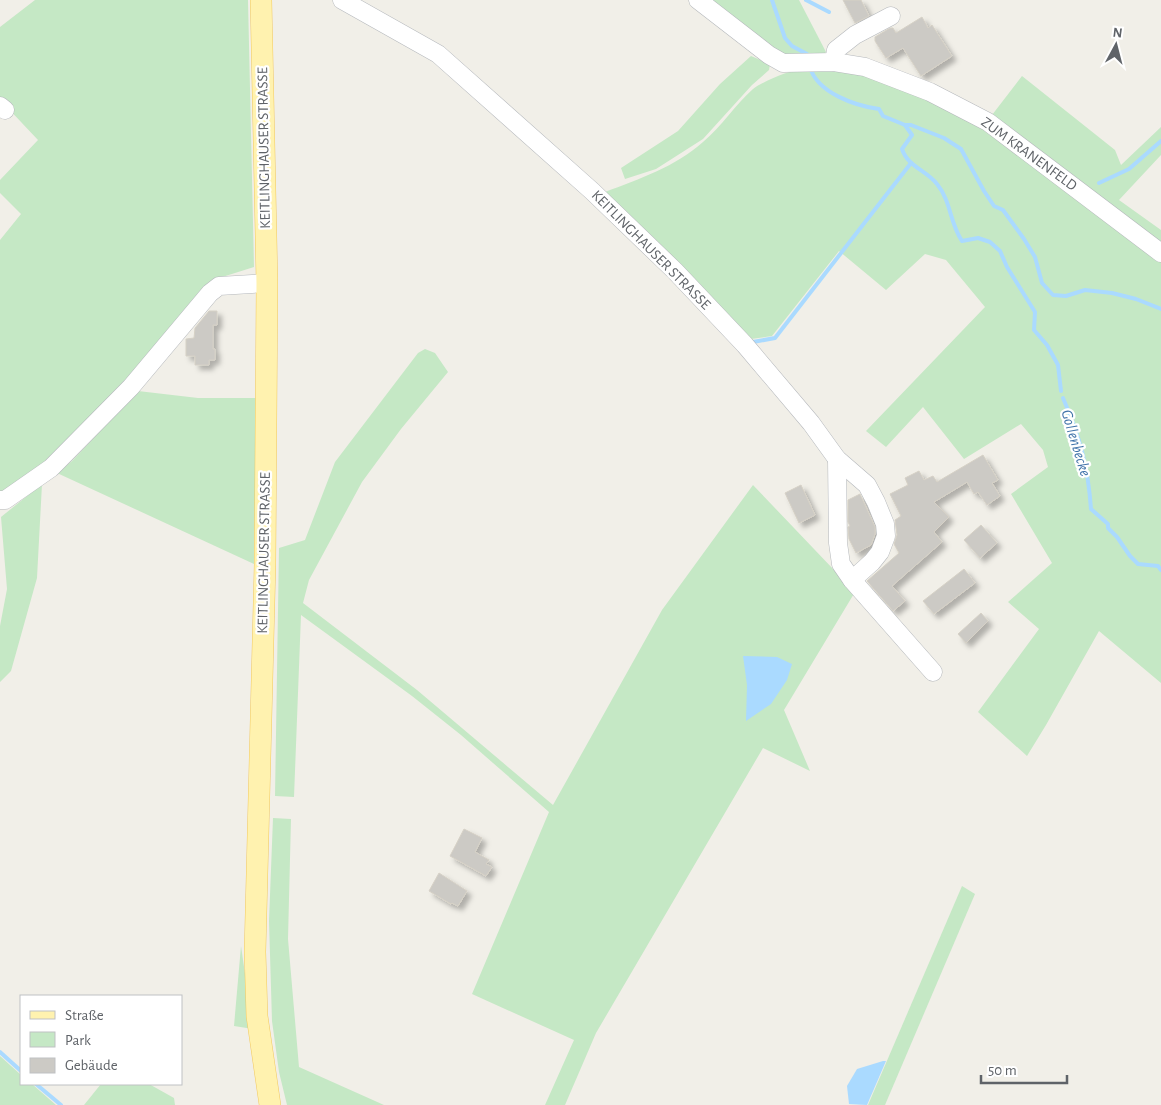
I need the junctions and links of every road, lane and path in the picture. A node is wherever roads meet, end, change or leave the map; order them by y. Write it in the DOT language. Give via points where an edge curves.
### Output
graph roads {
  1 [pos="261,0"];
  2 [pos="342,0"];
  3 [pos="698,0"];
  4 [pos="891,16"];
  5 [pos="818,63"];
  6 [pos="1161,253"];
  7 [pos="267,283"];
  8 [pos="837,459"];
  9 [pos="2,502"];
  10 [pos="852,580"];
  11 [pos="932,672"];
  12 [pos="270,1105"];
  1 -- 7 [label="main road, KEITLINGHAUSER STRASSE"];
  2 -- 8 [label="street, KEITLINGHAUSER STRASSE" via="438,54 592,191 745,345"];
  3 -- 5 [label="street, ZUM KRANENFELD" via="768,55 783,63"];
  4 -- 5 [label="street" via="855,35"];
  5 -- 6 [label="street, ZUM KRANENFELD" via="865,67 930,92 988,122"];
  7 -- 9 [label="street" via="219,286 210,293 124,394 51,468"];
  7 -- 12 [label="main road, KEITLINGHAUSER STRASSE" via="255,952 258,1016"];
  8 -- 10 [label="street" via="838,543 841,564"];
  8 -- 10 [label="street, KEITLINGHAUSER STRASSE" via="867,485 885,524 886,536 880,552"];
  10 -- 11 [label="street"];
}
